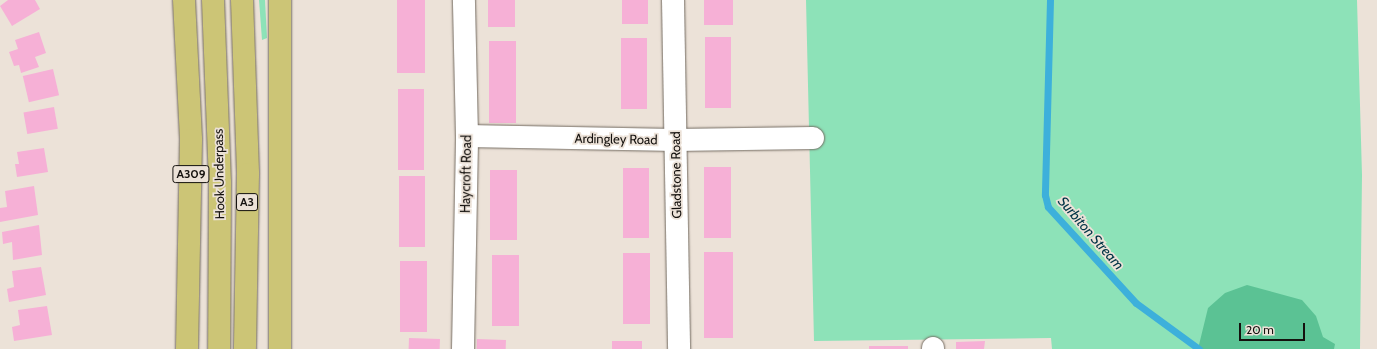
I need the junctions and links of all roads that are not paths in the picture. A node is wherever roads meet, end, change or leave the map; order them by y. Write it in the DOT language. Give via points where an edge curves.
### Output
graph roads {
  1 [pos="184,0"];
  2 [pos="213,0"];
  3 [pos="242,0"];
  4 [pos="280,0"];
  5 [pos="464,0"];
  6 [pos="673,0"];
  7 [pos="466,136"];
  8 [pos="812,138"];
  9 [pos="675,140"];
  10 [pos="188,349"];
  11 [pos="219,349"];
  12 [pos="245,349"];
  13 [pos="280,349"];
  14 [pos="463,349"];
  15 [pos="679,349"];
  1 -- 10 [label="highway, A309" via="192,140"];
  2 -- 11 [label="highway, Hook Underpass / A3" via="220,183"];
  3 -- 12 [label="highway, A3" via="248,174"];
  4 -- 13 [label="highway"];
  5 -- 7 [label="street, Haycroft Road"];
  6 -- 9 [label="street, Gladstone Road"];
  7 -- 9 [label="street, Ardingley Road"];
  7 -- 14 [label="street, Haycroft Road"];
  8 -- 9 [label="street, Ardingley Road"];
  9 -- 15 [label="street, Gladstone Road"];
}
